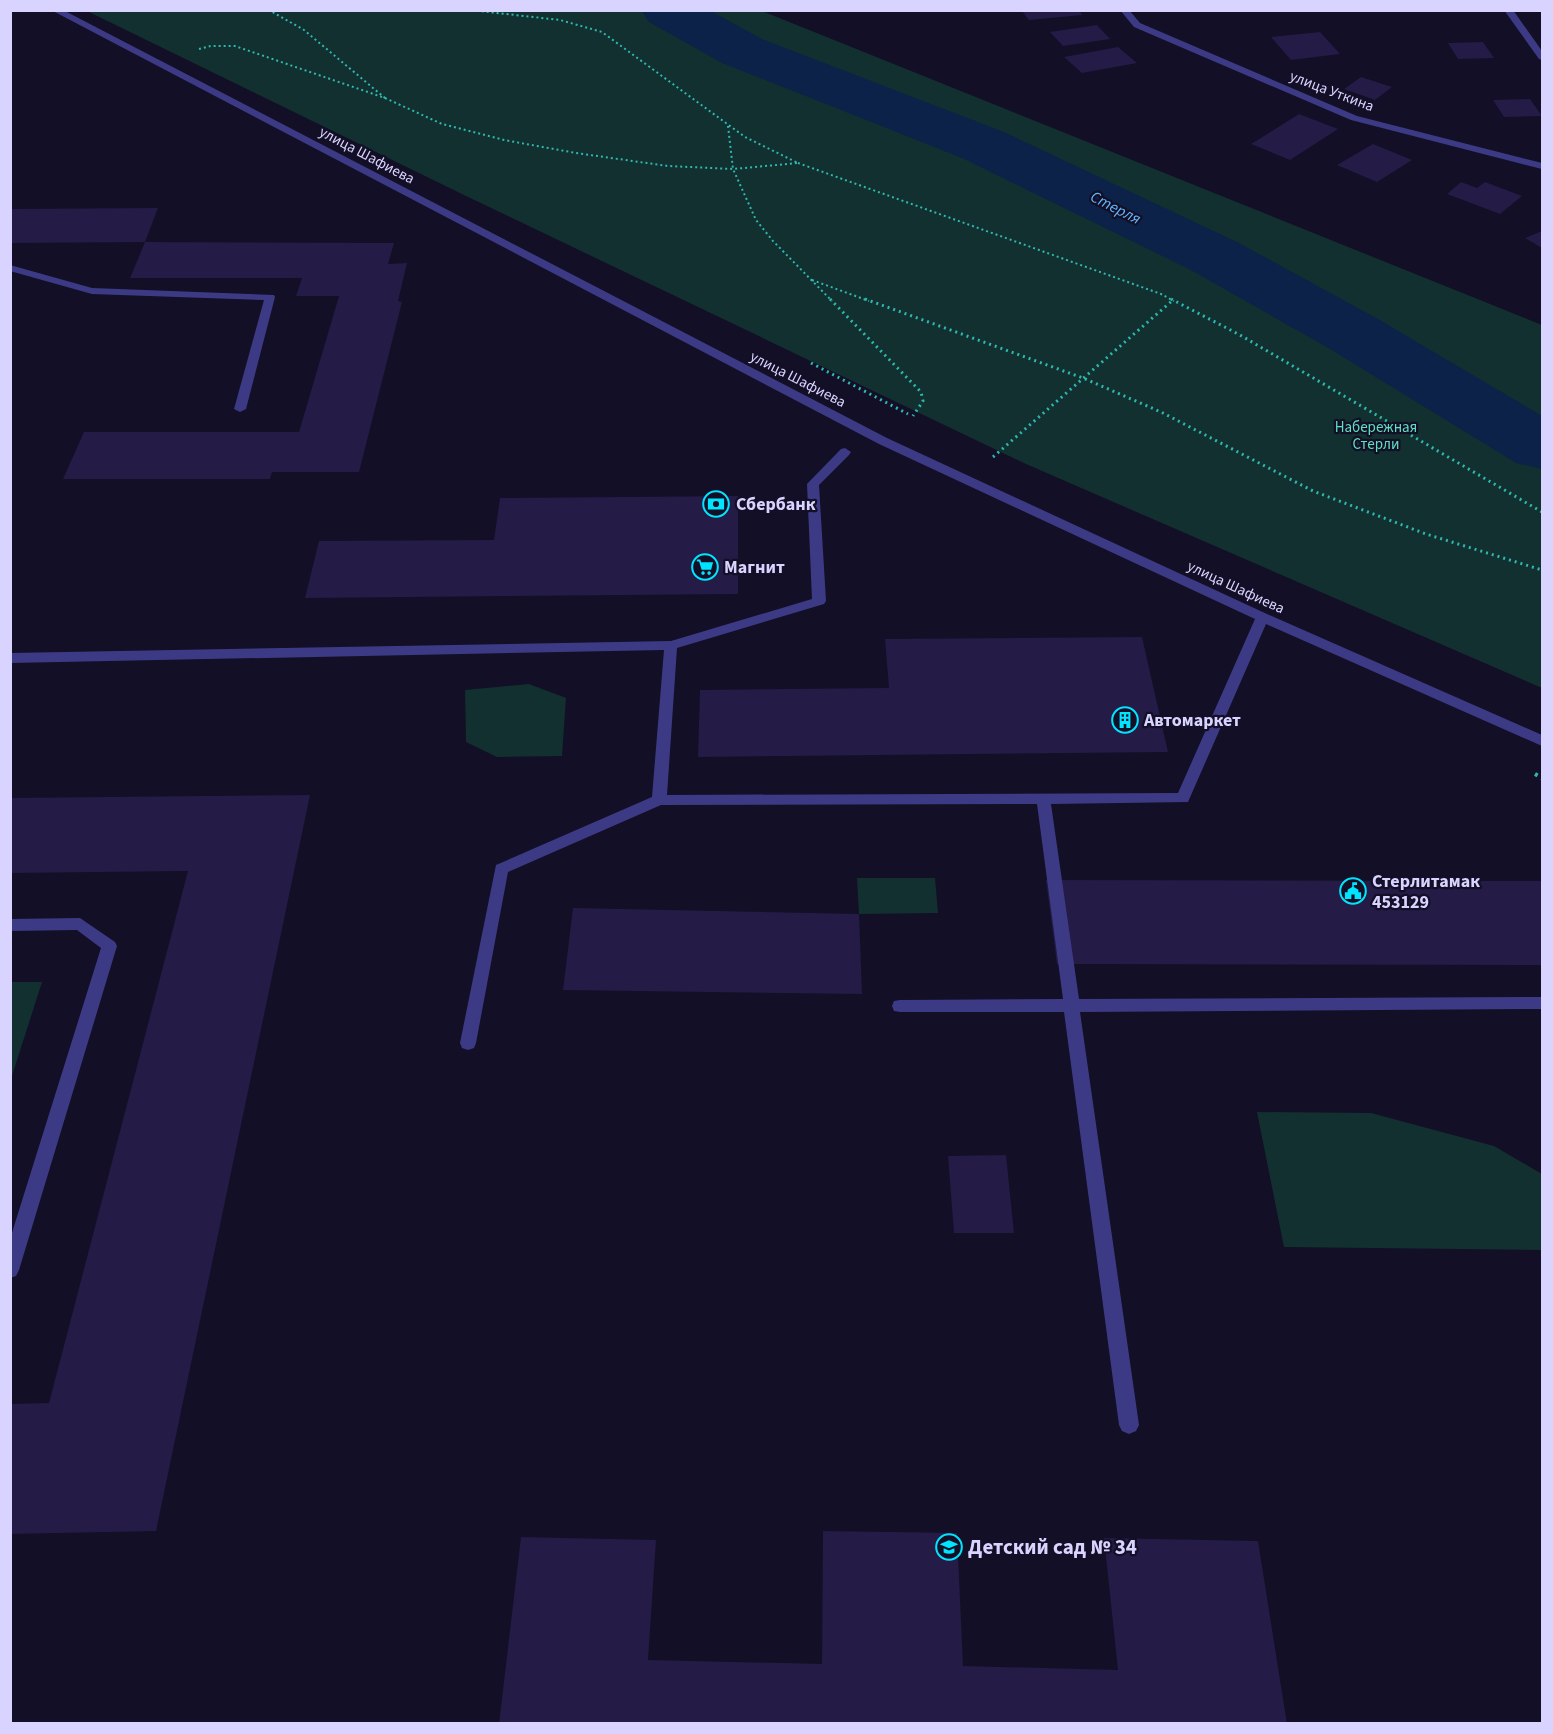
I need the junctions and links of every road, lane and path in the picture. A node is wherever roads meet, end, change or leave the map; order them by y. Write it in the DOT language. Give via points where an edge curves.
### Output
graph roads {
  1 [pos="56,10"];
  2 [pos="269,10"];
  3 [pos="470,10"];
  4 [pos="1124,10"];
  5 [pos="1508,10"];
  6 [pos="1542,57"];
  7 [pos="157,63"];
  8 [pos="385,98"];
  9 [pos="728,125"];
  10 [pos="798,163"];
  11 [pos="1542,166"];
  12 [pos="733,169"];
  13 [pos="10,268"];
  14 [pos="812,280"];
  15 [pos="1173,300"];
  16 [pos="810,363"];
  17 [pos="1083,378"];
  18 [pos="240,409"];
  19 [pos="846,452"];
  20 [pos="1004,462"];
  21 [pos="1542,512"];
  22 [pos="1542,570"];
  23 [pos="1262,617"];
  24 [pos="671,645"];
  25 [pos="10,658"];
  26 [pos="1542,741"];
  27 [pos="1043,798"];
  28 [pos="659,800"];
  29 [pos="10,925"];
  30 [pos="1542,1003"];
  31 [pos="900,1006"];
  32 [pos="1071,1006"];
  33 [pos="468,1043"];
  34 [pos="10,1270"];
  35 [pos="1129,1425"];
  1 -- 7 [label="street, улица Шафиева"];
  2 -- 8 [label="path" via="304,30"];
  3 -- 9 [label="path" via="560,20 602,32"];
  4 -- 11 [label="street, улица Уткина" via="1137,25 1354,118"];
  5 -- 6 [label="street"];
  7 -- 8 [label="path" via="211,46 235,46"];
  7 -- 23 [label="street, улица Шафиева" via="820,410"];
  8 -- 12 [label="path" via="442,124 504,140 668,166"];
  9 -- 10 [label="path"];
  9 -- 12 [label="path"];
  10 -- 12 [label="path"];
  10 -- 15 [label="path"];
  12 -- 14 [label="path" via="756,220"];
  13 -- 18 [label="street" via="92,291 270,297"];
  14 -- 16 [label="path" via="911,381 923,401 913,416"];
  14 -- 17 [label="path"];
  15 -- 17 [label="path"];
  15 -- 21 [label="path" via="1240,335"];
  17 -- 20 [label="path" via="993,457"];
  17 -- 22 [label="path" via="1161,412 1313,491 1426,534"];
  19 -- 24 [label="street" via="813,484 819,601"];
  23 -- 26 [label="street, улица Шафиева"];
  23 -- 27 [label="street" via="1183,798"];
  24 -- 25 [label="street"];
  24 -- 28 [label="street"];
  27 -- 28 [label="street"];
  27 -- 32 [label="street"];
  28 -- 33 [label="street" via="501,870"];
  29 -- 34 [label="street" via="80,924 109,946"];
  30 -- 32 [label="street"];
  31 -- 32 [label="street"];
  32 -- 35 [label="street"];
}
